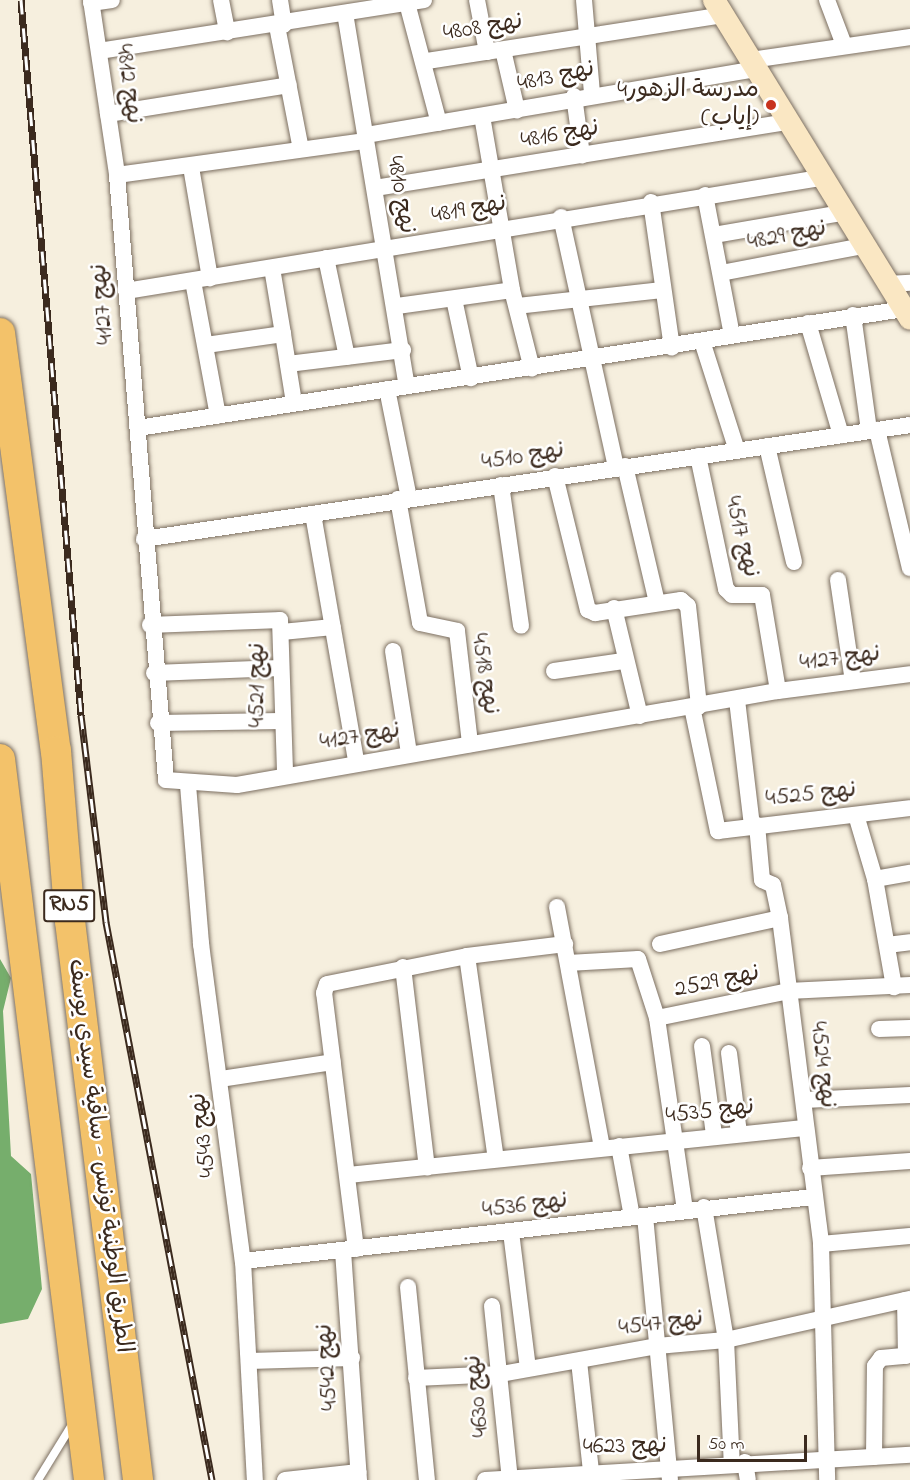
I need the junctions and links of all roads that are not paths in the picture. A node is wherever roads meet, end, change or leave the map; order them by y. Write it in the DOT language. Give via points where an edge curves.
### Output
graph roads {
  1 [pos="112,0"];
  2 [pos="221,0"];
  3 [pos="280,0"];
  4 [pos="424,0"];
  5 [pos="477,0"];
  6 [pos="584,0"];
  7 [pos="827,0"];
  8 [pos="91,2"];
  9 [pos="407,3"];
  10 [pos="719,5"];
  11 [pos="345,13"];
  12 [pos="281,25"];
  13 [pos="227,32"];
  14 [pos="588,36"];
  15 [pos="910,37"];
  16 [pos="844,45"];
  17 [pos="99,51"];
  18 [pos="495,51"];
  19 [pos="427,61"];
  20 [pos="754,64"];
  21 [pos="289,86"];
  22 [pos="592,93"];
  23 [pos="574,96"];
  24 [pos="517,110"];
  25 [pos="108,114"];
  26 [pos="482,116"];
  27 [pos="788,122"];
  28 [pos="439,123"];
  29 [pos="366,138"];
  30 [pos="301,149"];
  31 [pos="582,154"];
  32 [pos="191,167"];
  33 [pos="494,171"];
  34 [pos="117,175"];
  35 [pos="820,178"];
  36 [pos="375,188"];
  37 [pos="705,195"];
  38 [pos="651,202"];
  39 [pos="842,213"];
  40 [pos="561,218"];
  41 [pos="506,228"];
  42 [pos="714,235"];
  43 [pos="863,246"];
  44 [pos="385,249"];
  45 [pos="326,258"];
  46 [pos="272,268"];
  47 [pos="721,273"];
  48 [pos="210,278"];
  49 [pos="193,281"];
  50 [pos="899,283"];
  51 [pos="661,290"];
  52 [pos="126,291"];
  53 [pos="577,297"];
  54 [pos="514,298"];
  55 [pos="454,299"];
  56 [pos="397,306"];
  57 [pos="907,314"];
  58 [pos="853,315"];
  59 [pos="808,323"];
  60 [pos="0,333"];
  61 [pos="283,334"];
  62 [pos="732,335"];
  63 [pos="702,341"];
  64 [pos="206,345"];
  65 [pos="672,347"];
  66 [pos="403,350"];
  67 [pos="347,357"];
  68 [pos="594,361"];
  69 [pos="288,364"];
  70 [pos="532,369"];
  71 [pos="471,378"];
  72 [pos="407,386"];
  73 [pos="387,389"];
  74 [pos="294,403"];
  75 [pos="218,416"];
  76 [pos="910,425"];
  77 [pos="138,428"];
  78 [pos="873,431"];
  79 [pos="841,435"];
  80 [pos="767,446"];
  81 [pos="736,451"];
  82 [pos="698,456"];
  83 [pos="621,467"];
  84 [pos="555,476"];
  85 [pos="501,485"];
  86 [pos="404,499"];
  87 [pos="313,514"];
  88 [pos="144,539"];
  89 [pos="794,562"];
  90 [pos="910,568"];
  91 [pos="838,580"];
  92 [pos="657,602"];
  93 [pos="614,608"];
  94 [pos="150,625"];
  95 [pos="520,626"];
  96 [pos="333,627"];
  97 [pos="282,632"];
  98 [pos="393,651"];
  99 [pos="623,661"];
  100 [pos="280,668"];
  101 [pos="554,671"];
  102 [pos="154,673"];
  103 [pos="910,674"];
  104 [pos="853,681"];
  105 [pos="778,691"];
  106 [pos="737,700"];
  107 [pos="695,707"];
  108 [pos="640,716"];
  109 [pos="281,721"];
  110 [pos="158,723"];
  111 [pos="470,744"];
  112 [pos="409,753"];
  113 [pos="0,759"];
  114 [pos="356,760"];
  115 [pos="285,774"];
  116 [pos="188,785"];
  117 [pos="910,808"];
  118 [pos="856,815"];
  119 [pos="754,825"];
  120 [pos="910,873"];
  121 [pos="875,879"];
  122 [pos="557,907"];
  123 [pos="780,918"];
  124 [pos="910,942"];
  125 [pos="565,944"];
  126 [pos="660,944"];
  127 [pos="886,945"];
  128 [pos="467,956"];
  129 [pos="568,963"];
  130 [pos="403,967"];
  131 [pos="902,986"];
  132 [pos="788,992"];
  133 [pos="657,1018"];
  134 [pos="910,1028"];
  135 [pos="879,1029"];
  136 [pos="702,1046"];
  137 [pos="729,1053"];
  138 [pos="333,1062"];
  139 [pos="221,1079"];
  140 [pos="910,1095"];
  141 [pos="804,1100"];
  142 [pos="806,1128"];
  143 [pos="739,1133"];
  144 [pos="714,1135"];
  145 [pos="676,1140"];
  146 [pos="610,1147"];
  147 [pos="496,1159"];
  148 [pos="910,1161"];
  149 [pos="427,1168"];
  150 [pos="810,1168"];
  151 [pos="349,1174"];
  152 [pos="813,1197"];
  153 [pos="704,1207"];
  154 [pos="686,1210"];
  155 [pos="638,1216"];
  156 [pos="511,1232"];
  157 [pos="910,1236"];
  158 [pos="821,1244"];
  159 [pos="350,1250"];
  160 [pos="243,1262"];
  161 [pos="408,1287"];
  162 [pos="908,1299"];
  163 [pos="492,1306"];
  164 [pos="825,1320"];
  165 [pos="726,1340"];
  166 [pos="657,1346"];
  167 [pos="352,1358"];
  168 [pos="579,1360"];
  169 [pos="249,1361"];
  170 [pos="528,1368"];
  171 [pos="501,1374"];
  172 [pos="416,1378"];
  173 [pos="81,1410"];
  174 [pos="910,1455"];
  175 [pos="874,1457"];
  176 [pos="826,1461"];
  177 [pos="738,1464"];
  178 [pos="669,1475"];
  179 [pos="359,1476"];
  180 [pos="591,1476"];
  181 [pos="510,1479"];
  182 [pos="38,1480"];
  183 [pos="89,1480"];
  184 [pos="138,1480"];
  185 [pos="255,1480"];
  186 [pos="285,1480"];
  187 [pos="427,1480"];
  188 [pos="485,1480"];
  189 [pos="747,1480"];
  190 [pos="827,1480"];
  1 -- 8 [label="street"];
  2 -- 13 [label="street"];
  3 -- 12 [label="street"];
  4 -- 9 [label="street"];
  5 -- 18 [label="street"];
  6 -- 14 [label="street"];
  7 -- 16 [label="street"];
  8 -- 17 [label="street, نهج 4812"];
  9 -- 11 [label="street"];
  9 -- 19 [label="street"];
  10 -- 14 [label="street, نهج 4808"];
  10 -- 20 [label="main road"];
  11 -- 12 [label="street"];
  11 -- 29 [label="street, نهج 4810"];
  12 -- 13 [label="street"];
  12 -- 21 [label="street"];
  13 -- 17 [label="street"];
  14 -- 18 [label="street, نهج 4808"];
  14 -- 22 [label="street"];
  15 -- 16 [label="street, نهج 4813"];
  16 -- 20 [label="street, نهج 4813"];
  17 -- 25 [label="street, نهج 4812"];
  18 -- 19 [label="street, نهج 4808"];
  18 -- 24 [label="street"];
  19 -- 28 [label="street"];
  20 -- 22 [label="street, نهج 4813"];
  20 -- 27 [label="main road"];
  21 -- 25 [label="street"];
  21 -- 30 [label="street"];
  22 -- 23 [label="street, نهج 4813"];
  23 -- 24 [label="street, نهج 4813"];
  23 -- 31 [label="street"];
  24 -- 26 [label="street, نهج 4813"];
  25 -- 34 [label="street, نهج 4812"];
  26 -- 28 [label="street, نهج 4813"];
  26 -- 33 [label="street"];
  27 -- 31 [label="street, نهج 4816"];
  27 -- 35 [label="main road"];
  28 -- 29 [label="street, نهج 4813"];
  29 -- 30 [label="street, نهج 4813"];
  29 -- 36 [label="street, نهج 4810"];
  30 -- 32 [label="street, نهج 4813"];
  31 -- 33 [label="street, نهج 4816"];
  32 -- 34 [label="street, نهج 4813"];
  32 -- 48 [label="street"];
  33 -- 36 [label="street, نهج 4816"];
  33 -- 41 [label="street"];
  34 -- 52 [label="street, نهج 4127"];
  35 -- 37 [label="street, نهج 4819"];
  35 -- 39 [label="main road"];
  36 -- 44 [label="street, نهج 4810"];
  37 -- 38 [label="street, نهج 4819"];
  37 -- 42 [label="street"];
  38 -- 40 [label="street, نهج 4819"];
  38 -- 51 [label="street"];
  39 -- 42 [label="street"];
  39 -- 43 [label="main road"];
  40 -- 41 [label="street, نهج 4819"];
  40 -- 53 [label="street"];
  41 -- 44 [label="street, نهج 4819"];
  41 -- 54 [label="street"];
  42 -- 47 [label="street"];
  43 -- 47 [label="street, نهج 4829"];
  43 -- 50 [label="main road"];
  44 -- 45 [label="street, نهج 4819"];
  44 -- 56 [label="street, نهج 4810"];
  45 -- 46 [label="street, نهج 4819"];
  45 -- 67 [label="street"];
  46 -- 48 [label="street, نهج 4819"];
  46 -- 61 [label="street"];
  47 -- 62 [label="street"];
  48 -- 49 [label="street, نهج 4819"];
  49 -- 52 [label="street, نهج 4819"];
  49 -- 64 [label="street"];
  50 -- 57 [label="main road"];
  51 -- 53 [label="street"];
  51 -- 65 [label="street"];
  52 -- 77 [label="street, نهج 4127"];
  53 -- 54 [label="street"];
  53 -- 68 [label="street"];
  54 -- 55 [label="street"];
  54 -- 70 [label="street"];
  55 -- 56 [label="street"];
  55 -- 71 [label="street"];
  56 -- 66 [label="street, نهج 4810"];
  57 -- 58 [label="street"];
  58 -- 59 [label="street"];
  58 -- 78 [label="street"];
  59 -- 62 [label="street"];
  59 -- 79 [label="street"];
  60 -- 184 [label="highway, الطريق الوطنية تونس - ساقية سيدي يوسف / RN5" via="56,752 70,921"];
  61 -- 64 [label="street"];
  61 -- 69 [label="street"];
  62 -- 63 [label="street"];
  63 -- 65 [label="street"];
  63 -- 81 [label="street"];
  64 -- 75 [label="street"];
  65 -- 68 [label="street"];
  66 -- 67 [label="street"];
  66 -- 72 [label="street, نهج 4810"];
  67 -- 69 [label="street"];
  68 -- 70 [label="street"];
  68 -- 83 [label="street"];
  69 -- 74 [label="street"];
  70 -- 71 [label="street"];
  71 -- 72 [label="street"];
  72 -- 73 [label="street"];
  73 -- 74 [label="street"];
  73 -- 86 [label="street, نهج 4518"];
  74 -- 75 [label="street"];
  75 -- 77 [label="street"];
  76 -- 78 [label="street, نهج 4510"];
  77 -- 88 [label="street, نهج 4127"];
  78 -- 79 [label="street, نهج 4510"];
  78 -- 90 [label="street"];
  79 -- 80 [label="street, نهج 4510"];
  80 -- 81 [label="street, نهج 4510"];
  80 -- 89 [label="street"];
  81 -- 82 [label="street, نهج 4510"];
  82 -- 83 [label="street, نهج 4510"];
  82 -- 105 [label="street, نهج 4517" via="726,589 732,595 757,591 763,597"];
  83 -- 84 [label="street, نهج 4510"];
  83 -- 92 [label="street"];
  84 -- 85 [label="street, نهج 4510"];
  84 -- 93 [label="street" via="588,609 595,613"];
  85 -- 86 [label="street, نهج 4510"];
  85 -- 95 [label="street"];
  86 -- 87 [label="street, نهج 4510"];
  86 -- 111 [label="street, نهج 4518" via="420,622 457,631"];
  87 -- 88 [label="street, نهج 4510"];
  87 -- 96 [label="street"];
  88 -- 94 [label="street, نهج 4127"];
  91 -- 104 [label="street"];
  92 -- 93 [label="street"];
  92 -- 107 [label="street" via="681,600 688,606"];
  93 -- 99 [label="street"];
  94 -- 97 [label="street, نهج 4521" via="272,618 280,620"];
  94 -- 102 [label="street, نهج 4127"];
  96 -- 97 [label="street"];
  96 -- 114 [label="street"];
  97 -- 100 [label="street, نهج 4521"];
  98 -- 112 [label="street"];
  99 -- 101 [label="street"];
  99 -- 108 [label="street"];
  100 -- 102 [label="street"];
  100 -- 109 [label="street, نهج 4521"];
  102 -- 110 [label="street, نهج 4127"];
  103 -- 104 [label="street, نهج 4127"];
  104 -- 105 [label="street, نهج 4127"];
  105 -- 106 [label="street, نهج 4127"];
  106 -- 107 [label="street, نهج 4127"];
  106 -- 119 [label="street"];
  107 -- 108 [label="street, نهج 4127"];
  107 -- 119 [label="street, نهج 4525" via="718,831"];
  108 -- 111 [label="street, نهج 4127"];
  109 -- 110 [label="street"];
  109 -- 115 [label="street, نهج 4521"];
  110 -- 116 [label="street, نهج 4127" via="166,780"];
  111 -- 112 [label="street, نهج 4127"];
  112 -- 114 [label="street, نهج 4127"];
  113 -- 173 [label="highway, الطريق الوطنية تونس - ساقية سيدي يوسف / RN5"];
  114 -- 115 [label="street, نهج 4127"];
  115 -- 116 [label="street, نهج 4127" via="237,785"];
  116 -- 139 [label="street, نهج 4543" via="201,944"];
  117 -- 118 [label="street, نهج 4525"];
  118 -- 119 [label="street, نهج 4525"];
  118 -- 121 [label="street"];
  119 -- 123 [label="street, نهج 4524" via="762,880 773,885"];
  120 -- 121 [label="street"];
  121 -- 127 [label="street"];
  122 -- 125 [label="street"];
  123 -- 126 [label="street"];
  123 -- 132 [label="street, نهج 4524"];
  124 -- 127 [label="street"];
  125 -- 128 [label="street"];
  125 -- 129 [label="street"];
  127 -- 131 [label="street"];
  128 -- 130 [label="street"];
  128 -- 147 [label="street"];
  129 -- 133 [label="street" via="638,959"];
  129 -- 146 [label="street"];
  130 -- 138 [label="street, نهج 4542" via="327,984"];
  130 -- 149 [label="street"];
  131 -- 132 [label="street, نهج 2529"];
  132 -- 133 [label="street, نهج 2529"];
  132 -- 141 [label="street, نهج 4524"];
  133 -- 145 [label="street, نهج 2529"];
  134 -- 135 [label="street"];
  136 -- 144 [label="street"];
  137 -- 143 [label="street"];
  138 -- 139 [label="street"];
  138 -- 151 [label="street, نهج 4542"];
  139 -- 160 [label="street, نهج 4543"];
  140 -- 141 [label="street"];
  141 -- 142 [label="street, نهج 4524"];
  142 -- 143 [label="street, نهج 4535"];
  142 -- 150 [label="street, نهج 4524"];
  143 -- 144 [label="street, نهج 4535"];
  144 -- 145 [label="street, نهج 4535"];
  145 -- 146 [label="street, نهج 4535"];
  145 -- 154 [label="street, نهج 2529"];
  146 -- 147 [label="street, نهج 4535"];
  146 -- 155 [label="street"];
  147 -- 149 [label="street, نهج 4535"];
  148 -- 150 [label="street"];
  149 -- 151 [label="street, نهج 4535"];
  150 -- 152 [label="street, نهج 4524"];
  151 -- 159 [label="street, نهج 4542"];
  152 -- 153 [label="street, نهج 4536"];
  152 -- 158 [label="street, نهج 4524"];
  153 -- 154 [label="street, نهج 4536"];
  153 -- 165 [label="street"];
  154 -- 155 [label="street, نهج 4536"];
  155 -- 156 [label="street, نهج 4536"];
  155 -- 166 [label="street"];
  156 -- 159 [label="street, نهج 4536"];
  156 -- 170 [label="street"];
  157 -- 158 [label="street"];
  158 -- 164 [label="street, نهج 4524"];
  159 -- 160 [label="street, نهج 4536"];
  159 -- 167 [label="street, نهج 4542"];
  160 -- 169 [label="street, نهج 4543"];
  161 -- 172 [label="street"];
  162 -- 164 [label="street, نهج 4547"];
  162 -- 175 [label="street" via="906,1356 881,1358 875,1366"];
  163 -- 171 [label="street, نهج 4630"];
  164 -- 165 [label="street, نهج 4547"];
  164 -- 176 [label="street, نهج 4524"];
  165 -- 166 [label="street, نهج 4547"];
  165 -- 177 [label="street"];
  166 -- 168 [label="street, نهج 4547"];
  166 -- 178 [label="street"];
  167 -- 169 [label="street"];
  167 -- 179 [label="street, نهج 4542"];
  168 -- 170 [label="street, نهج 4547"];
  168 -- 180 [label="street"];
  169 -- 185 [label="street, نهج 4543"];
  170 -- 171 [label="street, نهج 4547"];
  171 -- 172 [label="street, نهج 4547"];
  171 -- 181 [label="street, نهج 4630"];
  172 -- 187 [label="street"];
  173 -- 182 [label="lane"];
  173 -- 183 [label="highway, الطريق الوطنية تونس - ساقية سيدي يوسف / RN5"];
  174 -- 175 [label="street, نهج 4623"];
  175 -- 176 [label="street, نهج 4623"];
  176 -- 177 [label="street, نهج 4623"];
  176 -- 190 [label="street, نهج 4524"];
  177 -- 178 [label="street, نهج 4623"];
  177 -- 189 [label="street"];
  178 -- 180 [label="street, نهج 4623"];
  179 -- 186 [label="street"];
  180 -- 181 [label="street, نهج 4623"];
  181 -- 188 [label="street, نهج 4623"];
}
